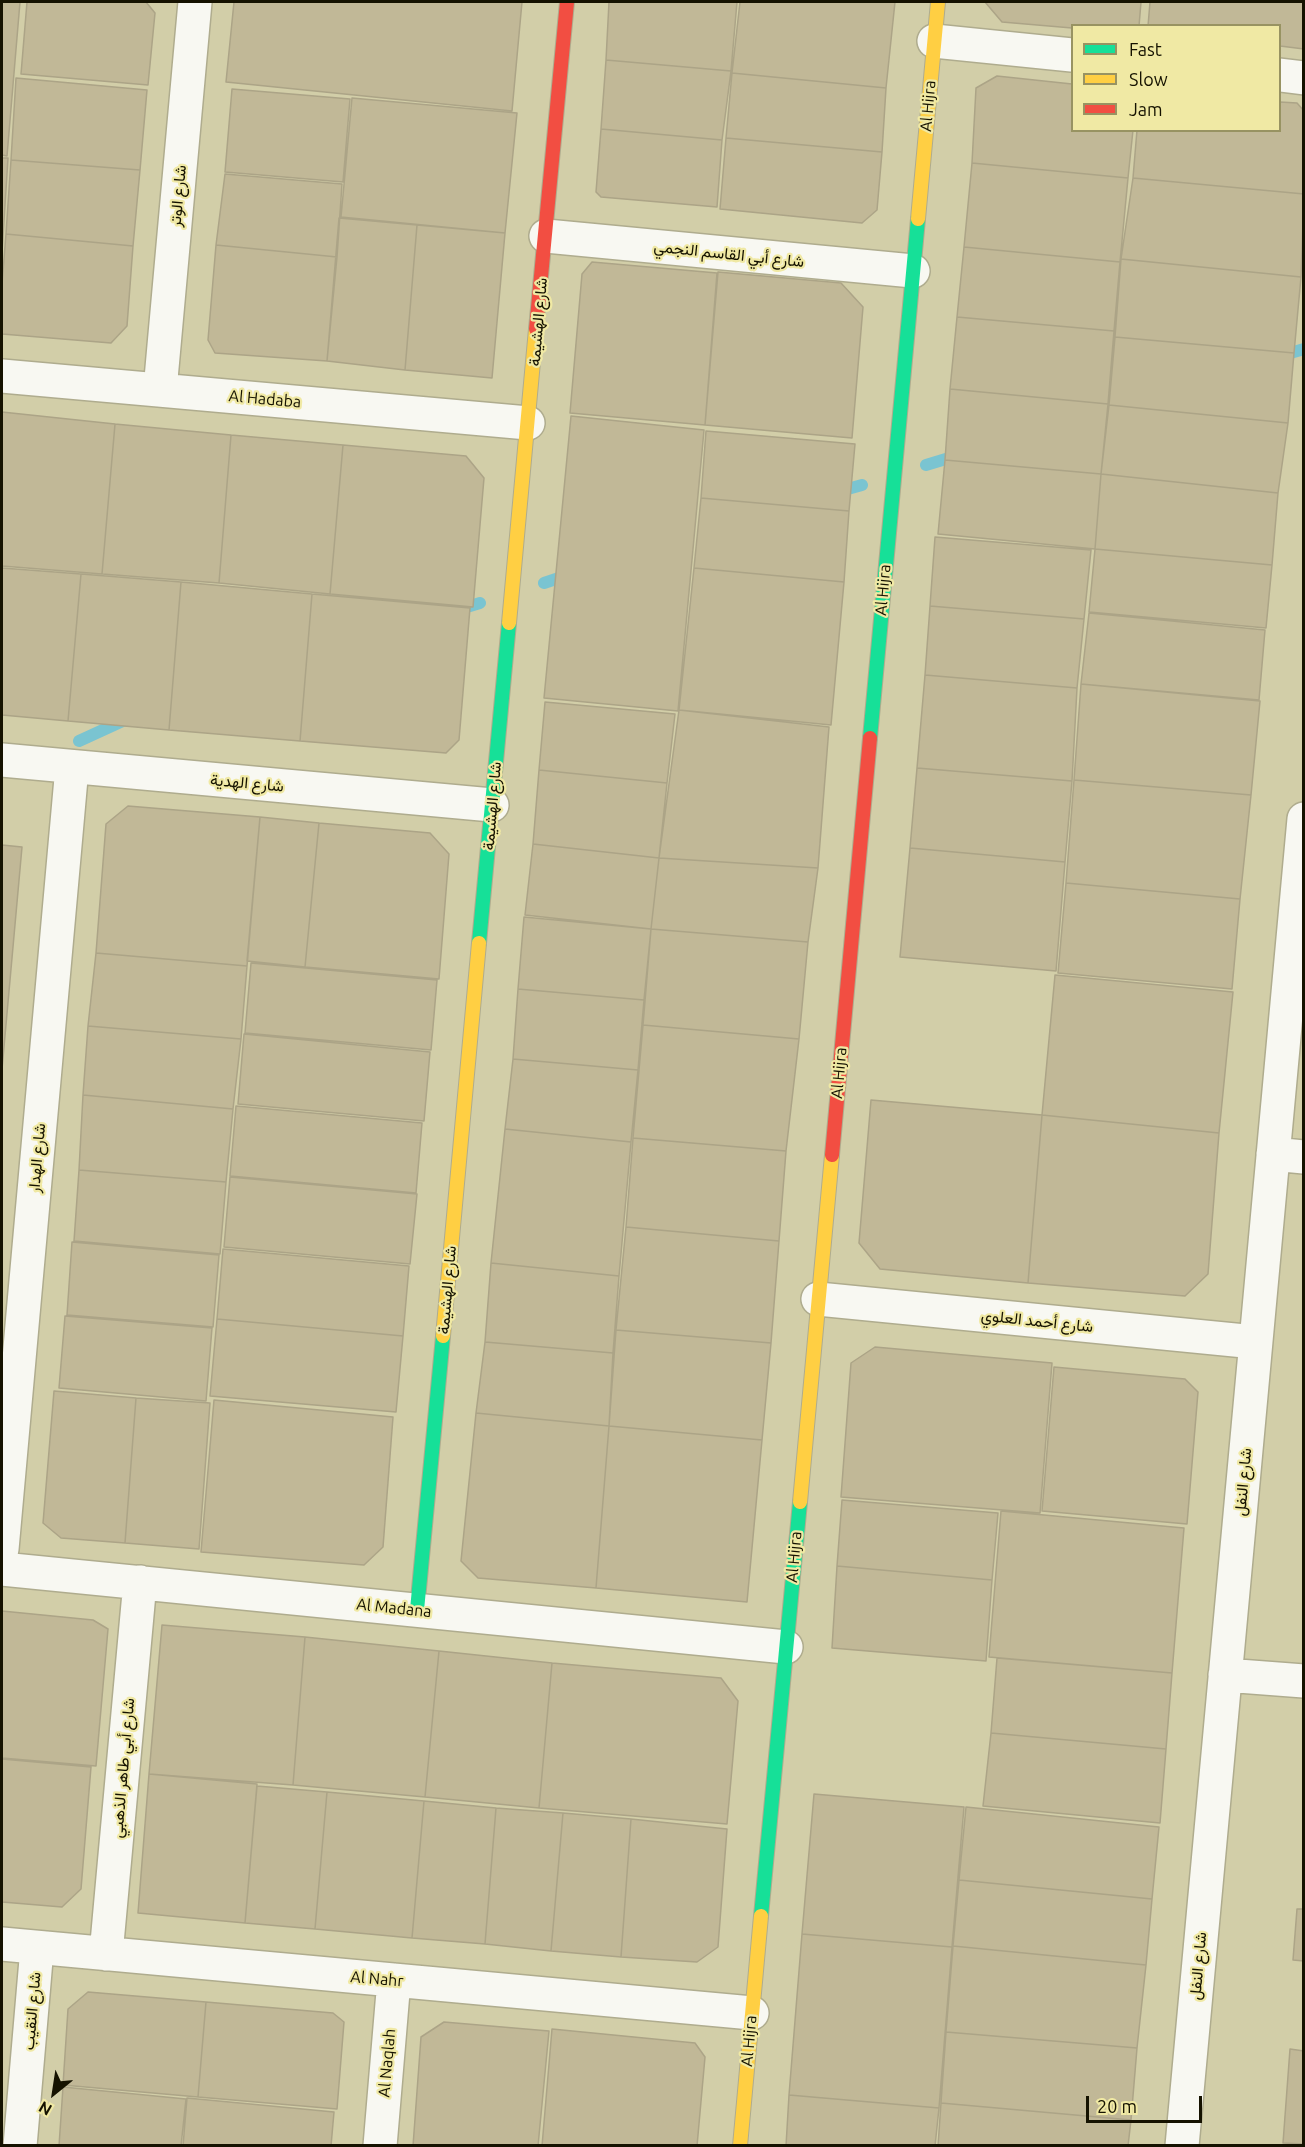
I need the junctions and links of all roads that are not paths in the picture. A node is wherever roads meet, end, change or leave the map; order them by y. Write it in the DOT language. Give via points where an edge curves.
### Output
graph roads {
  1 [pos="195,2"];
  2 [pos="567,2"];
  3 [pos="938,2"];
  4 [pos="934,41"];
  5 [pos="1071,55"];
  6 [pos="1281,75"];
  7 [pos="1304,78"];
  8 [pos="546,236"];
  9 [pos="913,271"];
  10 [pos="2,376"];
  11 [pos="160,390"];
  12 [pos="528,423"];
  13 [pos="2,760"];
  14 [pos="72,767"];
  15 [pos="492,805"];
  16 [pos="1304,819"];
  17 [pos="1288,1156"];
  18 [pos="818,1299"];
  19 [pos="1256,1342"];
  20 [pos="2,1548"];
  21 [pos="2,1569"];
  22 [pos="140,1582"];
  23 [pos="417,1610"];
  24 [pos="786,1647"];
  25 [pos="1225,1675"];
  26 [pos="1304,1681"];
  27 [pos="2,1944"];
  28 [pos="38,1948"];
  29 [pos="106,1954"];
  30 [pos="394,1980"];
  31 [pos="752,2013"];
  32 [pos="20,2145"];
  33 [pos="380,2145"];
  34 [pos="740,2145"];
  35 [pos="1182,2145"];
  1 -- 11 [label="street, شارع الوتر"];
  2 -- 8 [label="street, شارع الهشيمة"];
  3 -- 4 [label="street, Al Hijra"];
  4 -- 5 [label="street"];
  4 -- 9 [label="street, Al Hijra"];
  6 -- 7 [label="street"];
  8 -- 9 [label="street, شارع أبي القاسم النجمي"];
  8 -- 12 [label="street, شارع الهشيمة"];
  9 -- 18 [label="street, Al Hijra"];
  10 -- 11 [label="street, Al Hadaba"];
  11 -- 12 [label="street, Al Hadaba"];
  12 -- 15 [label="street, شارع الهشيمة"];
  13 -- 14 [label="street, شارع الهدية"];
  14 -- 15 [label="street, شارع الهدية"];
  14 -- 20 [label="street, شارع الهدار"];
  15 -- 23 [label="street, شارع الهشيمة"];
  16 -- 17 [label="street, شارع النفل"];
  17 -- 19 [label="street, شارع النفل"];
  18 -- 19 [label="street, شارع أحمد العلوي"];
  18 -- 24 [label="street, Al Hijra"];
  19 -- 25 [label="street, شارع النفل"];
  21 -- 22 [label="street, Al Madana"];
  22 -- 23 [label="street, Al Madana"];
  22 -- 29 [label="street, شارع أبي طاهر الذهبي"];
  23 -- 24 [label="street, Al Madana"];
  24 -- 31 [label="street, Al Hijra"];
  25 -- 26 [label="street"];
  25 -- 35 [label="street, شارع النفل"];
  27 -- 28 [label="street, Al Nahr"];
  28 -- 29 [label="street, Al Nahr"];
  28 -- 32 [label="street, شارع النقيب"];
  29 -- 30 [label="street, Al Nahr"];
  30 -- 31 [label="street, Al Nahr"];
  30 -- 33 [label="street, Al Naqlah"];
  31 -- 34 [label="street, Al Hijra"];
}
